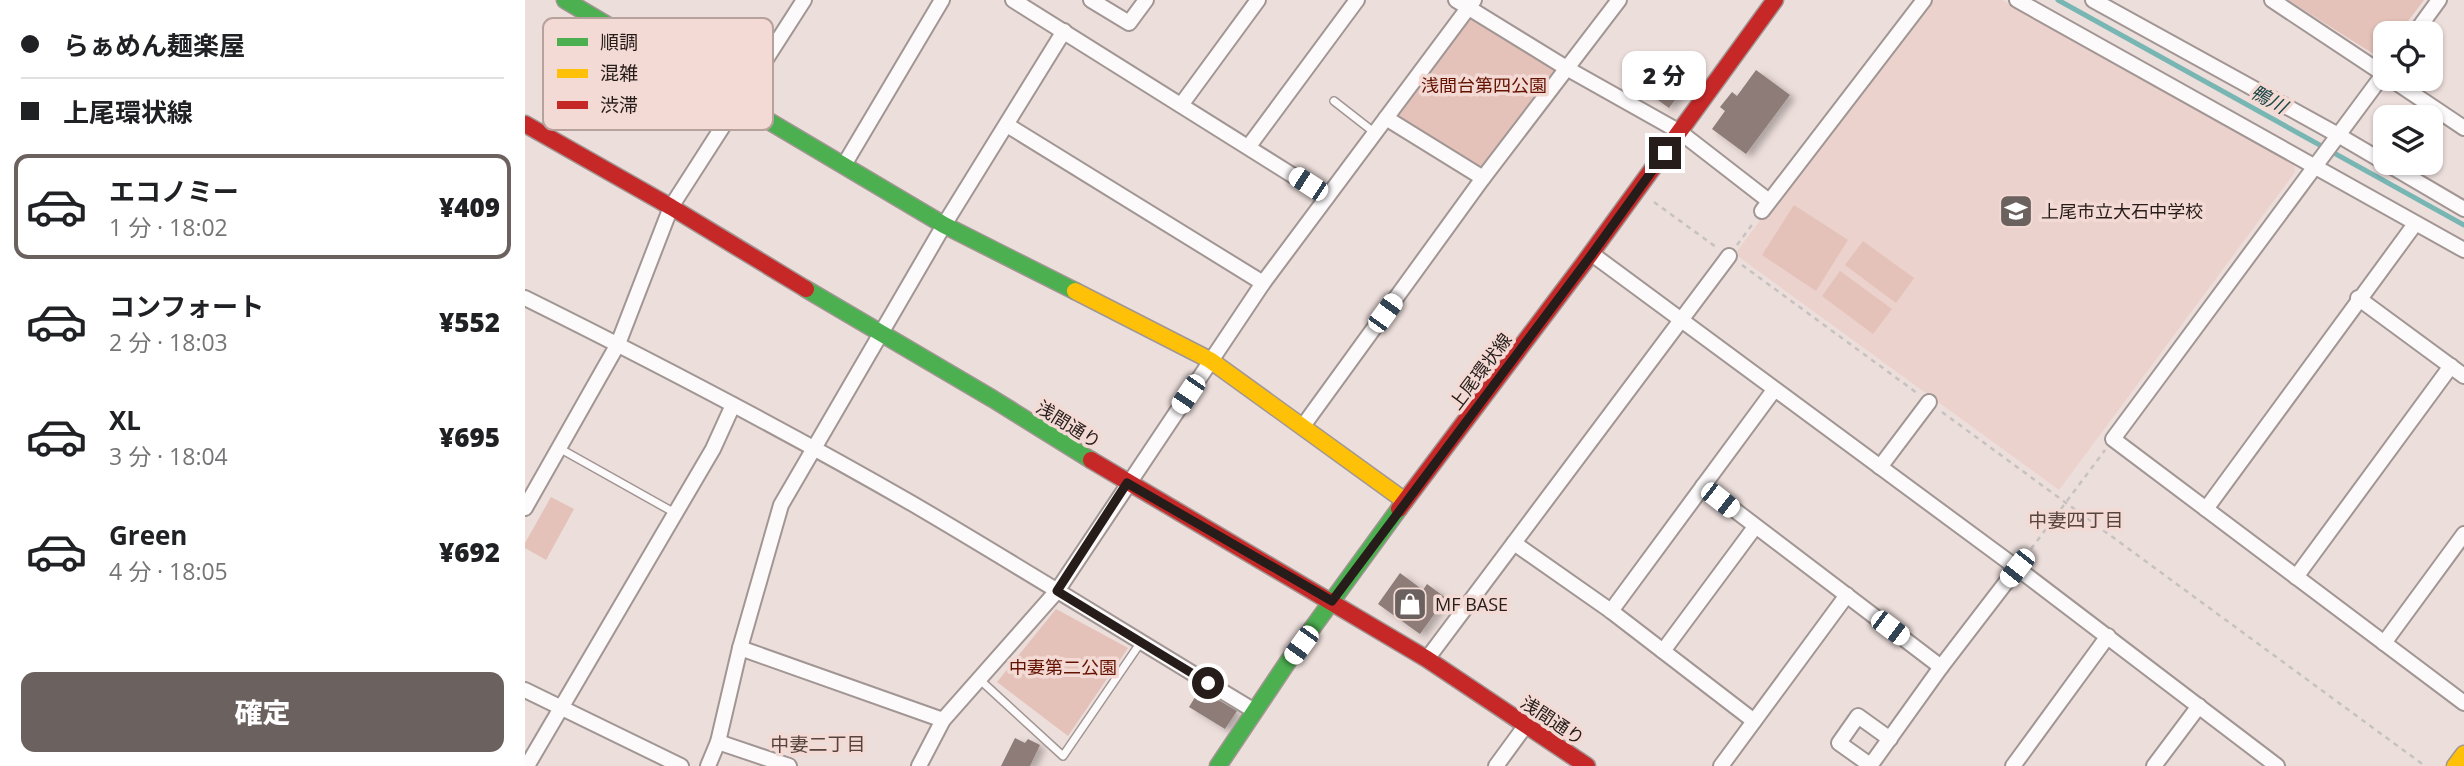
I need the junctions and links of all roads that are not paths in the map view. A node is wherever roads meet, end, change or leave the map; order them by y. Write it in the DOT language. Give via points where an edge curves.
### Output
graph roads {
  1 [pos="565,0"];
  2 [pos="804,0"];
  3 [pos="942,0"];
  4 [pos="1013,0"];
  5 [pos="1091,0"];
  6 [pos="1146,0"];
  7 [pos="1258,0"];
  8 [pos="1357,0"];
  9 [pos="1619,0"];
  10 [pos="1775,0"];
  11 [pos="1924,0"];
  12 [pos="2017,0"];
  13 [pos="2093,0"];
  14 [pos="2272,0"];
  15 [pos="2439,0"];
  16 [pos="1466,3"];
  17 [pos="587,6"];
  18 [pos="606,18"];
  19 [pos="2424,21"];
  20 [pos="1064,31"];
  21 [pos="773,49"];
  22 [pos="2373,66"];
  23 [pos="1568,69"];
  24 [pos="2373,91"];
  25 [pos="2410,91"];
  26 [pos="1334,101"];
  27 [pos="1181,105"];
  28 [pos="1385,118"];
  29 [pos="773,122"];
  30 [pos="525,124"];
  31 [pos="1007,125"];
  32 [pos="2464,128"];
  33 [pos="721,130"];
  34 [pos="1679,132"];
  35 [pos="1375,133"];
  36 [pos="2338,135"];
  37 [pos="1249,146"];
  38 [pos="844,165"];
  39 [pos="2315,167"];
  40 [pos="1483,178"];
  41 [pos="1327,197"];
  42 [pos="671,207"];
  43 [pos="2464,209"];
  44 [pos="2415,224"];
  45 [pos="944,225"];
  46 [pos="2464,250"];
  47 [pos="1592,254"];
  48 [pos="1729,256"];
  49 [pos="1263,283"];
  50 [pos="525,298"];
  51 [pos="2358,298"];
  52 [pos="1681,320"];
  53 [pos="881,334"];
  54 [pos="618,344"];
  55 [pos="1210,360"];
  56 [pos="2451,366"];
  57 [pos="2464,376"];
  58 [pos="1775,390"];
  59 [pos="1929,402"];
  60 [pos="733,405"];
  61 [pos="1303,426"];
  62 [pos="813,447"];
  63 [pos="559,448"];
  64 [pos="1880,467"];
  65 [pos="1127,483"];
  66 [pos="1703,486"];
  67 [pos="1405,501"];
  68 [pos="525,508"];
  69 [pos="2206,509"];
  70 [pos="675,513"];
  71 [pos="1755,527"];
  72 [pos="2464,534"];
  73 [pos="1514,543"];
  74 [pos="2017,568"];
  75 [pos="2296,577"];
  76 [pos="1057,591"];
  77 [pos="1847,595"];
  78 [pos="1332,601"];
  79 [pos="1611,611"];
  80 [pos="2108,636"];
  81 [pos="1141,642"];
  82 [pos="2383,643"];
  83 [pos="740,648"];
  84 [pos="1663,651"];
  85 [pos="1427,659"];
  86 [pos="1941,667"];
  87 [pos="979,679"];
  88 [pos="525,690"];
  89 [pos="2464,704"];
  90 [pos="2199,706"];
  91 [pos="562,707"];
  92 [pos="1253,710"];
  93 [pos="943,720"];
  94 [pos="1754,721"];
  95 [pos="1526,725"];
  96 [pos="1890,739"];
  97 [pos="718,742"];
  98 [pos="2464,754"];
  99 [pos="1221,765"];
  100 [pos="527,766"];
  101 [pos="681,766"];
  102 [pos="708,766"];
  103 [pos="789,766"];
  104 [pos="919,766"];
  105 [pos="1496,766"];
  106 [pos="1587,766"];
  107 [pos="1721,766"];
  108 [pos="1870,766"];
  109 [pos="2013,766"];
  110 [pos="2154,766"];
  111 [pos="2277,766"];
  112 [pos="2455,766"];
  1 -- 17 [label="street"];
  2 -- 21 [label="street"];
  3 -- 38 [label="street"];
  4 -- 20 [label="street"];
  5 -- 6 [label="street" via="1129,23"];
  7 -- 27 [label="street"];
  8 -- 37 [label="street"];
  9 -- 23 [label="street"];
  10 -- 34 [label="street, 上尾環状線"];
  11 -- 34 [label="street" via="1765,206"];
  12 -- 39 [label="street"];
  13 -- 36 [label="street"];
  14 -- 22 [label="street"];
  15 -- 19 [label="street"];
  16 -- 23 [label="street"];
  16 -- 28 [label="street"];
  17 -- 18 [label="street"];
  20 -- 27 [label="street"];
  20 -- 31 [label="street"];
  23 -- 34 [label="street"];
  23 -- 40 [label="street"];
  24 -- 36 [label="street"];
  25 -- 32 [label="street"];
  26 -- 35 [label="lane"];
  27 -- 37 [label="street"];
  28 -- 35 [label="street"];
  28 -- 40 [label="street"];
  29 -- 38 [label="street"];
  30 -- 42 [label="street, 浅間通り"];
  31 -- 45 [label="street"];
  31 -- 49 [label="street"];
  33 -- 42 [label="street"];
  34 -- 47 [label="street, 上尾環状線"];
  35 -- 41 [label="street"];
  36 -- 39 [label="street"];
  36 -- 43 [label="street"];
  37 -- 41 [label="street"];
  38 -- 45 [label="street"];
  39 -- 44 [label="street"];
  39 -- 69 [label="street" via="2113,439"];
  40 -- 61 [label="street"];
  41 -- 49 [label="street"];
  42 -- 53 [label="street, 浅間通り"];
  42 -- 54 [label="street"];
  44 -- 46 [label="street"];
  44 -- 51 [label="street"];
  45 -- 53 [label="street"];
  45 -- 55 [label="street"];
  47 -- 52 [label="street"];
  47 -- 67 [label="street, 上尾環状線"];
  48 -- 52 [label="street"];
  49 -- 55 [label="street"];
  50 -- 54 [label="street"];
  51 -- 56 [label="street"];
  51 -- 69 [label="street"];
  52 -- 58 [label="street"];
  52 -- 73 [label="street"];
  53 -- 62 [label="street"];
  53 -- 65 [label="street, 浅間通り"];
  54 -- 60 [label="street"];
  54 -- 63 [label="street"];
  55 -- 61 [label="street"];
  55 -- 65 [label="street"];
  56 -- 57 [label="street"];
  56 -- 75 [label="street"];
  58 -- 64 [label="street"];
  58 -- 66 [label="street"];
  59 -- 64 [label="street"];
  60 -- 62 [label="street"];
  60 -- 70 [label="street"];
  61 -- 67 [label="street"];
  62 -- 76 [label="street"];
  62 -- 83 [label="street" via="781,505"];
  63 -- 68 [label="street"];
  63 -- 70 [label="lane"];
  64 -- 74 [label="street"];
  65 -- 76 [label="street"];
  65 -- 78 [label="street, 浅間通り"];
  66 -- 71 [label="street"];
  66 -- 79 [label="street"];
  67 -- 78 [label="street, 上尾環状線"];
  69 -- 75 [label="street"];
  70 -- 91 [label="street"];
  71 -- 77 [label="street"];
  71 -- 84 [label="street"];
  72 -- 82 [label="street"];
  73 -- 79 [label="street"];
  73 -- 85 [label="street"];
  74 -- 80 [label="street"];
  74 -- 86 [label="street"];
  75 -- 82 [label="street"];
  76 -- 81 [label="street"];
  76 -- 87 [label="street"];
  77 -- 86 [label="street"];
  77 -- 94 [label="street"];
  78 -- 85 [label="street, 浅間通り"];
  78 -- 92 [label="street, 上尾環状線"];
  79 -- 84 [label="street"];
  80 -- 90 [label="street"];
  80 -- 109 [label="street"];
  81 -- 87 [label="lane" via="1063,756"];
  81 -- 92 [label="street"];
  82 -- 89 [label="street"];
  83 -- 93 [label="street"];
  83 -- 97 [label="street"];
  84 -- 94 [label="street"];
  85 -- 95 [label="street, 浅間通り"];
  86 -- 96 [label="street"];
  87 -- 93 [label="street"];
  88 -- 91 [label="street"];
  90 -- 110 [label="street"];
  90 -- 111 [label="street"];
  91 -- 100 [label="street"];
  91 -- 101 [label="street"];
  92 -- 99 [label="street, 上尾環状線"];
  93 -- 104 [label="street"];
  94 -- 107 [label="street"];
  95 -- 105 [label="street"];
  95 -- 106 [label="street, 浅間通り"];
  96 -- 108 [label="street"];
  96 -- 108 [label="street" via="1858,716 1839,743"];
  97 -- 102 [label="street"];
  97 -- 103 [label="street"];
  98 -- 112 [label="street"];
}
